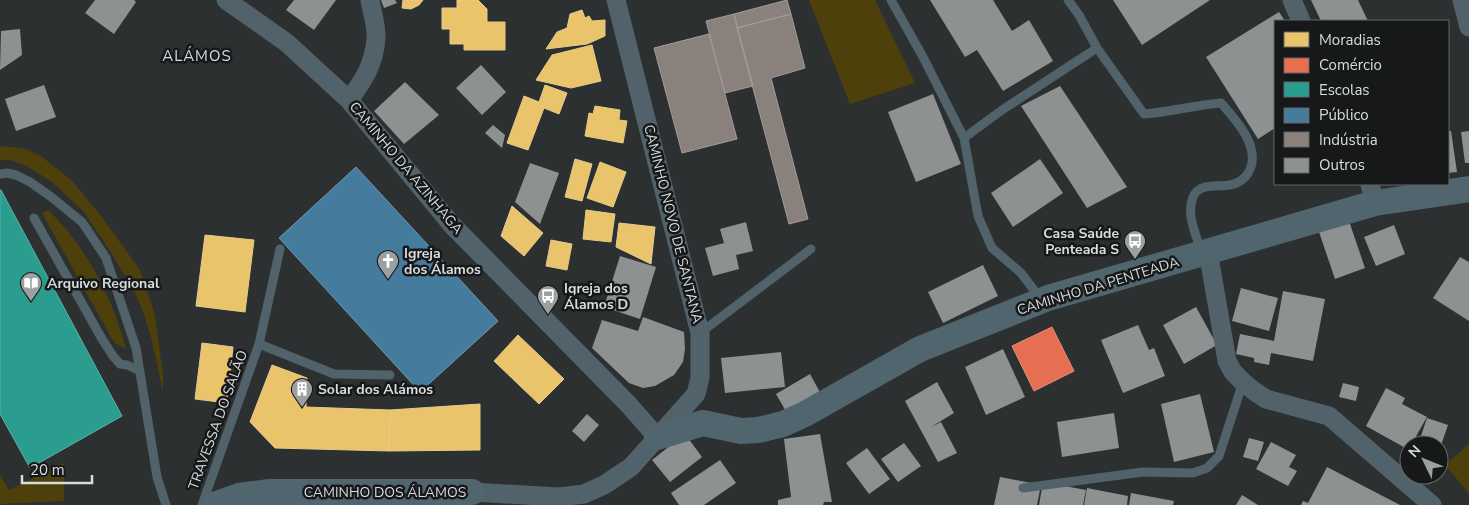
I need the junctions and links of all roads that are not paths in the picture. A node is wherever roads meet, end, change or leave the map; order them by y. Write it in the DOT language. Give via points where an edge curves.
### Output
graph roads {
  1 [pos="226,0"];
  2 [pos="370,0"];
  3 [pos="616,0"];
  4 [pos="891,0"];
  5 [pos="1068,0"];
  6 [pos="1292,0"];
  7 [pos="1462,0"];
  8 [pos="1301,20"];
  9 [pos="1469,27"];
  10 [pos="1097,48"];
  11 [pos="349,100"];
  12 [pos="964,138"];
  13 [pos="0,174"];
  14 [pos="1469,189"];
  15 [pos="1372,193"];
  16 [pos="34,218"];
  17 [pos="280,249"];
  18 [pos="811,249"];
  19 [pos="1205,252"];
  20 [pos="1042,300"];
  21 [pos="700,333"];
  22 [pos="259,344"];
  23 [pos="140,372"];
  24 [pos="390,375"];
  25 [pos="1243,382"];
  26 [pos="657,437"];
  27 [pos="1023,488"];
  28 [pos="472,492"];
  29 [pos="166,505"];
  30 [pos="202,505"];
  31 [pos="214,505"];
  32 [pos="1432,505"];
  1 -- 11 [label="street, CAMINHO DA AZINHAGA" via="287,43"];
  2 -- 11 [label="street" via="376,38 372,59 365,79"];
  3 -- 21 [label="street, CAMINHO NOVO DE SANTANA"];
  4 -- 12 [label="lane"];
  5 -- 10 [label="lane"];
  6 -- 8 [label="street"];
  7 -- 9 [label="street"];
  10 -- 12 [label="lane"];
  10 -- 19 [label="lane" via="1144,114 1221,103 1252,147 1253,164 1247,175 1229,186 1210,186 1195,193 1190,218"];
  11 -- 26 [label="street, CAMINHO DA AZINHAGA" via="452,225"];
  12 -- 20 [label="lane" via="978,216 992,248 1021,273"];
  13 -- 23 [label="lane" via="16,175 30,182 82,222 106,258 136,348"];
  14 -- 15 [label="street, CAMINHO DA PENTEADA"];
  15 -- 19 [label="street, CAMINHO DA PENTEADA"];
  16 -- 23 [label="lane" via="113,356 120,364"];
  17 -- 22 [label="lane, TRAVESSA DO SALÃO"];
  18 -- 21 [label="lane"];
  19 -- 20 [label="street, CAMINHO DA PENTEADA"];
  19 -- 25 [label="street" via="1227,360"];
  20 -- 26 [label="street, CAMINHO DA PENTEADA" via="920,349 783,424 741,431 703,423"];
  21 -- 26 [label="street, CAMINHO NOVO DE SANTANA" via="700,378 696,394"];
  22 -- 24 [label="lane, TRAVESSA DO SALÃO" via="334,374"];
  22 -- 30 [label="lane, TRAVESSA DO SALÃO"];
  23 -- 29 [label="lane"];
  25 -- 27 [label="lane" via="1218,456 1207,468 1194,473 1143,472"];
  25 -- 32 [label="street" via="1266,399 1329,416"];
  26 -- 28 [label="street, CAMINHO DOS ÁLAMOS" via="631,467 584,494 559,497"];
  28 -- 31 [label="street, CAMINHO DOS ÁLAMOS" via="269,492 239,496"];
}
